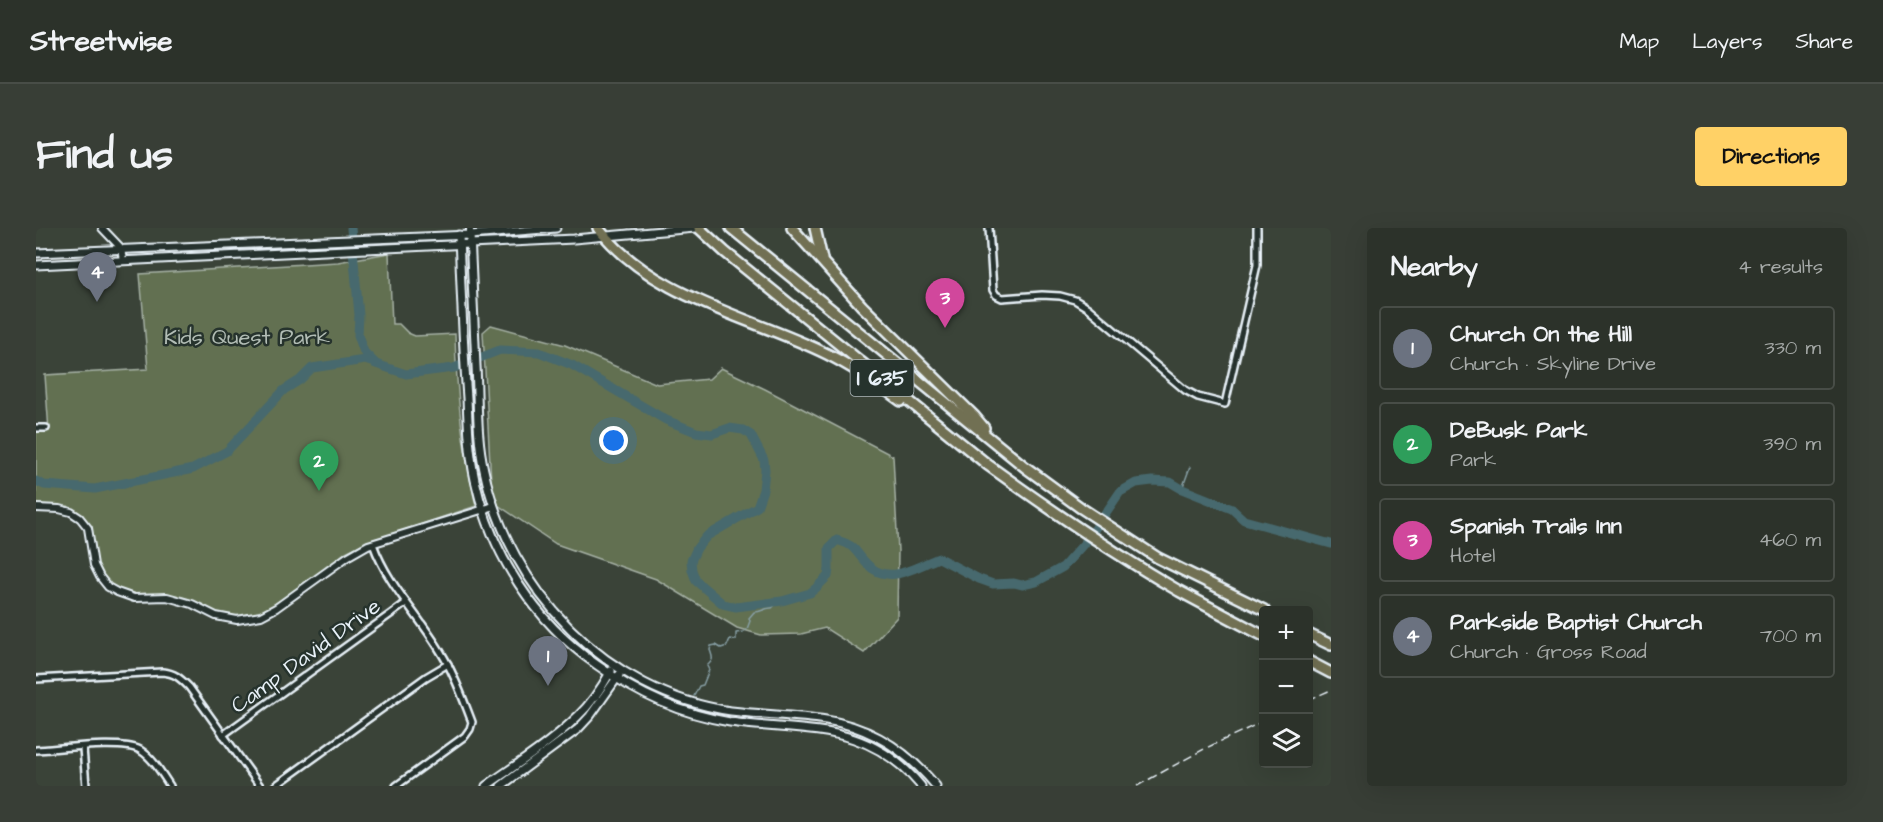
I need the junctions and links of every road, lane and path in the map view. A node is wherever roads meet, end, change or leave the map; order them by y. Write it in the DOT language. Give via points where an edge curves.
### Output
graph roads {
  1 [pos="102,228"];
  2 [pos="488,228"];
  3 [pos="556,228"];
  4 [pos="598,228"];
  5 [pos="697,228"];
  6 [pos="731,228"];
  7 [pos="792,228"];
  8 [pos="815,228"];
  9 [pos="822,228"];
  10 [pos="989,228"];
  11 [pos="1257,228"];
  12 [pos="547,229"];
  13 [pos="459,231"];
  14 [pos="470,231"];
  15 [pos="497,232"];
  16 [pos="604,236"];
  17 [pos="387,237"];
  18 [pos="816,239"];
  19 [pos="548,240"];
  20 [pos="304,241"];
  21 [pos="257,243"];
  22 [pos="459,244"];
  23 [pos="471,244"];
  24 [pos="121,248"];
  25 [pos="392,248"];
  26 [pos="54,252"];
  27 [pos="303,252"];
  28 [pos="36,253"];
  29 [pos="258,254"];
  30 [pos="123,261"];
  31 [pos="57,264"];
  32 [pos="823,264"];
  33 [pos="36,265"];
  34 [pos="462,318"];
  35 [pos="474,319"];
  36 [pos="36,428"];
  37 [pos="46,428"];
  38 [pos="997,444"];
  39 [pos="988,465"];
  40 [pos="494,506"];
  41 [pos="36,508"];
  42 [pos="483,510"];
  43 [pos="373,544"];
  44 [pos="406,603"];
  45 [pos="1259,608"];
  46 [pos="1259,634"];
  47 [pos="1313,634"];
  48 [pos="1331,643"];
  49 [pos="448,664"];
  50 [pos="1313,664"];
  51 [pos="618,668"];
  52 [pos="1331,674"];
  53 [pos="613,676"];
  54 [pos="36,679"];
  55 [pos="731,711"];
  56 [pos="729,722"];
  57 [pos="223,735"];
  58 [pos="83,748"];
  59 [pos="36,750"];
  60 [pos="86,786"];
  61 [pos="171,786"];
  62 [pos="260,786"];
  63 [pos="275,786"];
  64 [pos="396,786"];
  65 [pos="486,786"];
  66 [pos="501,786"];
  67 [pos="921,786"];
  68 [pos="936,786"];
  1 -- 24 [label="street"];
  2 -- 15 [label="main road"];
  3 -- 12 [label="main road"];
  4 -- 16 [label="highway"];
  5 -- 16 [label="main road"];
  5 -- 39 [label="highway, I 635"];
  6 -- 38 [label="highway, I 635"];
  7 -- 32 [label="highway"];
  8 -- 18 [label="highway"];
  9 -- 18 [label="highway"];
  10 -- 11 [label="street" via="996,295 1054,295 1075,300 1185,390 1225,404 1257,265"];
  12 -- 15 [label="main road"];
  12 -- 19 [label="main road"];
  13 -- 14 [label="main road"];
  13 -- 17 [label="main road"];
  13 -- 22 [label="main road"];
  14 -- 15 [label="main road"];
  14 -- 23 [label="main road"];
  16 -- 19 [label="main road"];
  16 -- 39 [label="highway" via="637,265 671,286 828,354 860,372"];
  17 -- 20 [label="main road"];
  17 -- 25 [label="main road"];
  18 -- 32 [label="highway"];
  19 -- 23 [label="main road"];
  20 -- 21 [label="main road"];
  20 -- 27 [label="main road"];
  21 -- 24 [label="main road"];
  21 -- 29 [label="main road"];
  22 -- 23 [label="main road"];
  22 -- 25 [label="main road"];
  22 -- 34 [label="main road"];
  23 -- 35 [label="main road"];
  24 -- 26 [label="main road"];
  24 -- 30 [label="street"];
  25 -- 27 [label="main road"];
  26 -- 28 [label="main road"];
  26 -- 31 [label="main road"];
  27 -- 29 [label="main road"];
  29 -- 30 [label="main road"];
  30 -- 31 [label="main road"];
  31 -- 33 [label="main road"];
  32 -- 38 [label="highway"];
  34 -- 35 [label="main road"];
  34 -- 42 [label="main road" via="470,445"];
  35 -- 40 [label="main road" via="478,427 483,467"];
  36 -- 37 [label="street"];
  38 -- 45 [label="highway, I 635" via="1116,532 1158,558"];
  39 -- 46 [label="highway, I 635" via="1106,546"];
  40 -- 42 [label="street"];
  40 -- 51 [label="main road" via="511,549 543,599 575,634"];
  41 -- 43 [label="street" via="59,509 80,518 88,528 94,565 108,587 134,598 166,597 192,604 226,619 261,616 347,557"];
  42 -- 43 [label="street"];
  42 -- 53 [label="main road" via="502,557 536,608 568,642"];
  43 -- 44 [label="street" via="385,573"];
  44 -- 49 [label="street"];
  44 -- 57 [label="street, Camp David Drive"];
  47 -- 48 [label="highway"];
  49 -- 63 [label="street"];
  49 -- 64 [label="street" via="472,722 470,729"];
  50 -- 52 [label="highway"];
  51 -- 53 [label="main road"];
  51 -- 55 [label="main road" via="688,701"];
  53 -- 56 [label="main road" via="673,707"];
  53 -- 65 [label="main road" via="565,728"];
  53 -- 66 [label="main road" via="578,729"];
  54 -- 57 [label="street" via="171,672 189,687"];
  55 -- 56 [label="main road"];
  55 -- 68 [label="main road" via="826,720 860,729 914,761"];
  56 -- 67 [label="main road" via="844,735 890,757"];
  57 -- 62 [label="street"];
  58 -- 59 [label="street"];
  58 -- 60 [label="street"];
  58 -- 61 [label="street" via="123,746 139,750"];
}
